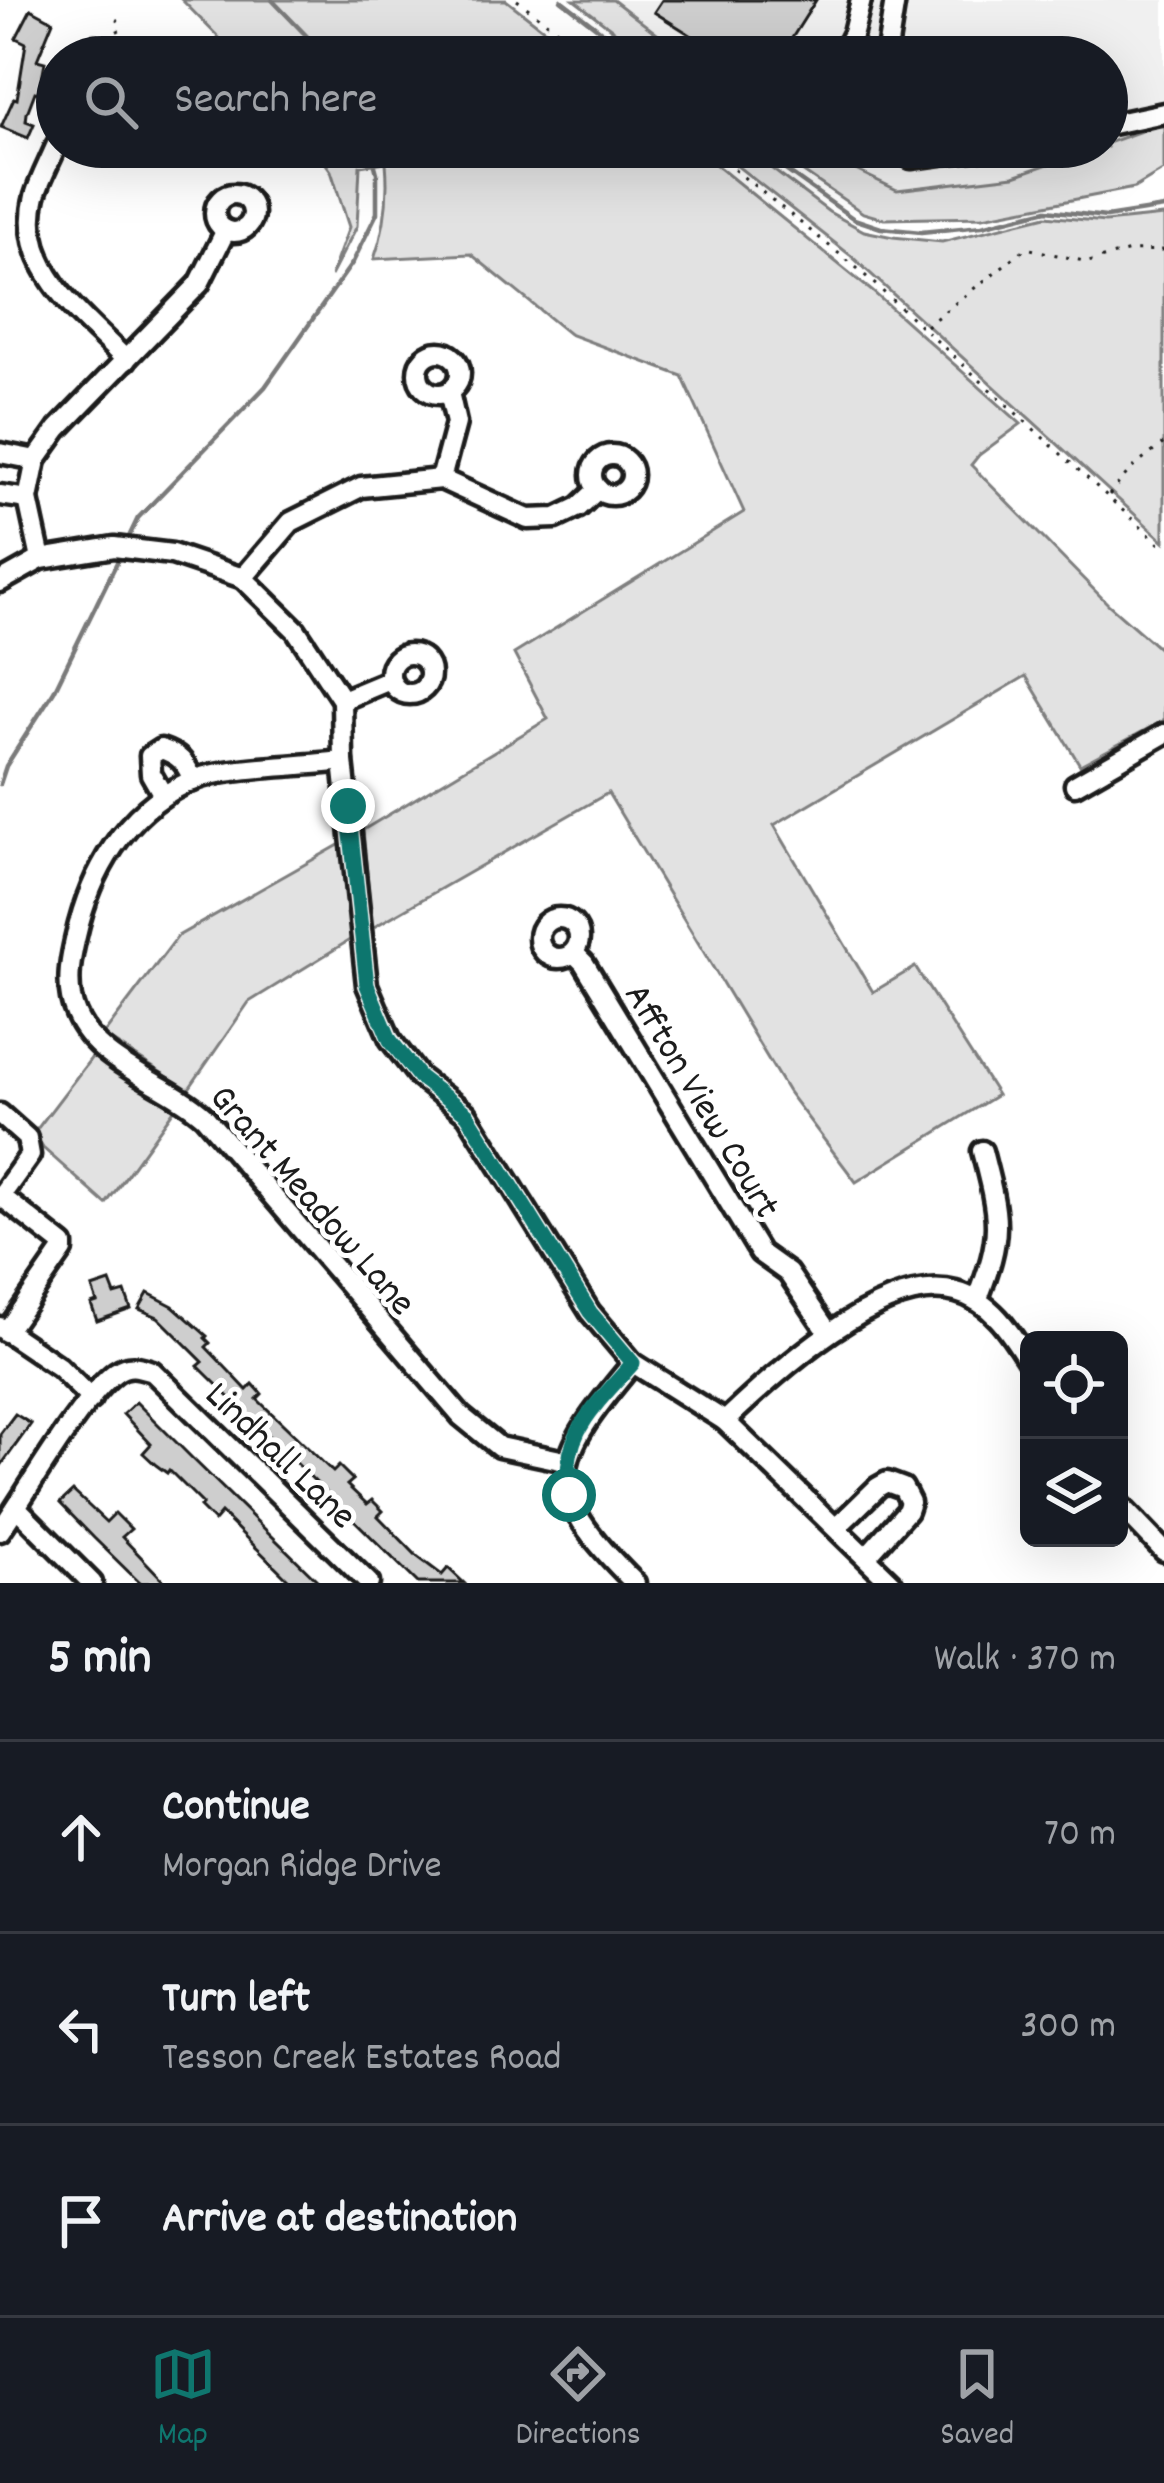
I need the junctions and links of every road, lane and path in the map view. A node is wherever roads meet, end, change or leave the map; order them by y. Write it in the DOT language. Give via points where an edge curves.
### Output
graph roads {
  1 [pos="518,0"];
  2 [pos="861,0"];
  3 [pos="895,0"];
  4 [pos="122,13"];
  5 [pos="119,32"];
  6 [pos="565,36"];
  7 [pos="852,36"];
  8 [pos="889,36"];
  9 [pos="1164,113"];
  10 [pos="1128,121"];
  11 [pos="47,168"];
  12 [pos="732,168"];
  13 [pos="226,230"];
  14 [pos="1164,250"];
  15 [pos="923,328"];
  16 [pos="126,360"];
  17 [pos="448,392"];
  18 [pos="1164,443"];
  19 [pos="0,453"];
  20 [pos="36,460"];
  21 [pos="441,478"];
  22 [pos="598,489"];
  23 [pos="0,495"];
  24 [pos="1108,496"];
  25 [pos="28,499"];
  26 [pos="1164,548"];
  27 [pos="41,559"];
  28 [pos="243,578"];
  29 [pos="0,582"];
  30 [pos="390,680"];
  31 [pos="342,700"];
  32 [pos="1164,734"];
  33 [pos="343,761"];
  34 [pos="193,781"];
  35 [pos="1075,784"];
  36 [pos="164,795"];
  37 [pos="574,953"];
  38 [pos="0,1114"];
  39 [pos="982,1151"];
  40 [pos="1,1196"];
  41 [pos="977,1301"];
  42 [pos="3,1329"];
  43 [pos="828,1332"];
  44 [pos="1020,1348"];
  45 [pos="633,1363"];
  46 [pos="91,1399"];
  47 [pos="725,1421"];
  48 [pos="565,1461"];
  49 [pos="17,1508"];
  50 [pos="1128,1514"];
  51 [pos="837,1527"];
  52 [pos="0,1531"];
  53 [pos="1164,1552"];
  54 [pos="866,1557"];
  55 [pos="92,1583"];
  56 [pos="369,1583"];
  57 [pos="635,1583"];
  58 [pos="892,1583"];
  1 -- 6 [label="path"];
  2 -- 7 [label="street"];
  3 -- 8 [label="street"];
  4 -- 5 [label="path"];
  9 -- 10 [label="street"];
  11 -- 16 [label="street" via="34,198 31,240 42,269"];
  12 -- 15 [label="path"];
  13 -- 16 [label="street" via="199,284"];
  14 -- 15 [label="path" via="1088,262 1026,248"];
  15 -- 24 [label="path"];
  16 -- 20 [label="street"];
  17 -- 21 [label="street" via="456,423"];
  18 -- 24 [label="path"];
  19 -- 20 [label="street"];
  20 -- 25 [label="street"];
  21 -- 22 [label="street" via="528,519 556,518"];
  21 -- 28 [label="street" via="362,487 291,522"];
  23 -- 25 [label="street"];
  24 -- 26 [label="path"];
  25 -- 27 [label="street"];
  27 -- 28 [label="street" via="136,550"];
  27 -- 29 [label="street"];
  28 -- 31 [label="street" via="296,630"];
  30 -- 31 [label="street"];
  31 -- 33 [label="street"];
  32 -- 35 [label="street"];
  33 -- 34 [label="street, Grant Meadow Lane"];
  33 -- 45 [label="street" via="367,985 390,1040 419,1077 467,1114 590,1312"];
  34 -- 36 [label="street, Grant Meadow Lane"];
  34 -- 36 [label="street" via="177,754 161,749 150,756 151,774"];
  36 -- 48 [label="street, Grant Meadow Lane" via="109,851 86,898 68,966 75,1014 104,1052 204,1116 461,1416 499,1448"];
  37 -- 43 [label="street, Affton View Court" via="760,1253 788,1273"];
  38 -- 40 [label="street" via="26,1138 30,1155"];
  39 -- 41 [label="street" via="997,1207 997,1249"];
  40 -- 42 [label="street" via="63,1245"];
  41 -- 43 [label="street" via="934,1289"];
  41 -- 44 [label="street"];
  42 -- 46 [label="street"];
  43 -- 47 [label="street"];
  45 -- 47 [label="street"];
  45 -- 48 [label="street" via="583,1422"];
  46 -- 49 [label="street"];
  46 -- 56 [label="street, Lindhall Lane" via="118,1370 152,1371"];
  47 -- 51 [label="street"];
  48 -- 57 [label="street" via="581,1525"];
  49 -- 52 [label="street"];
  49 -- 55 [label="street"];
  50 -- 53 [label="street"];
  51 -- 54 [label="street"];
  51 -- 54 [label="street" via="878,1487 903,1488 907,1511"];
  54 -- 58 [label="street"];
}
